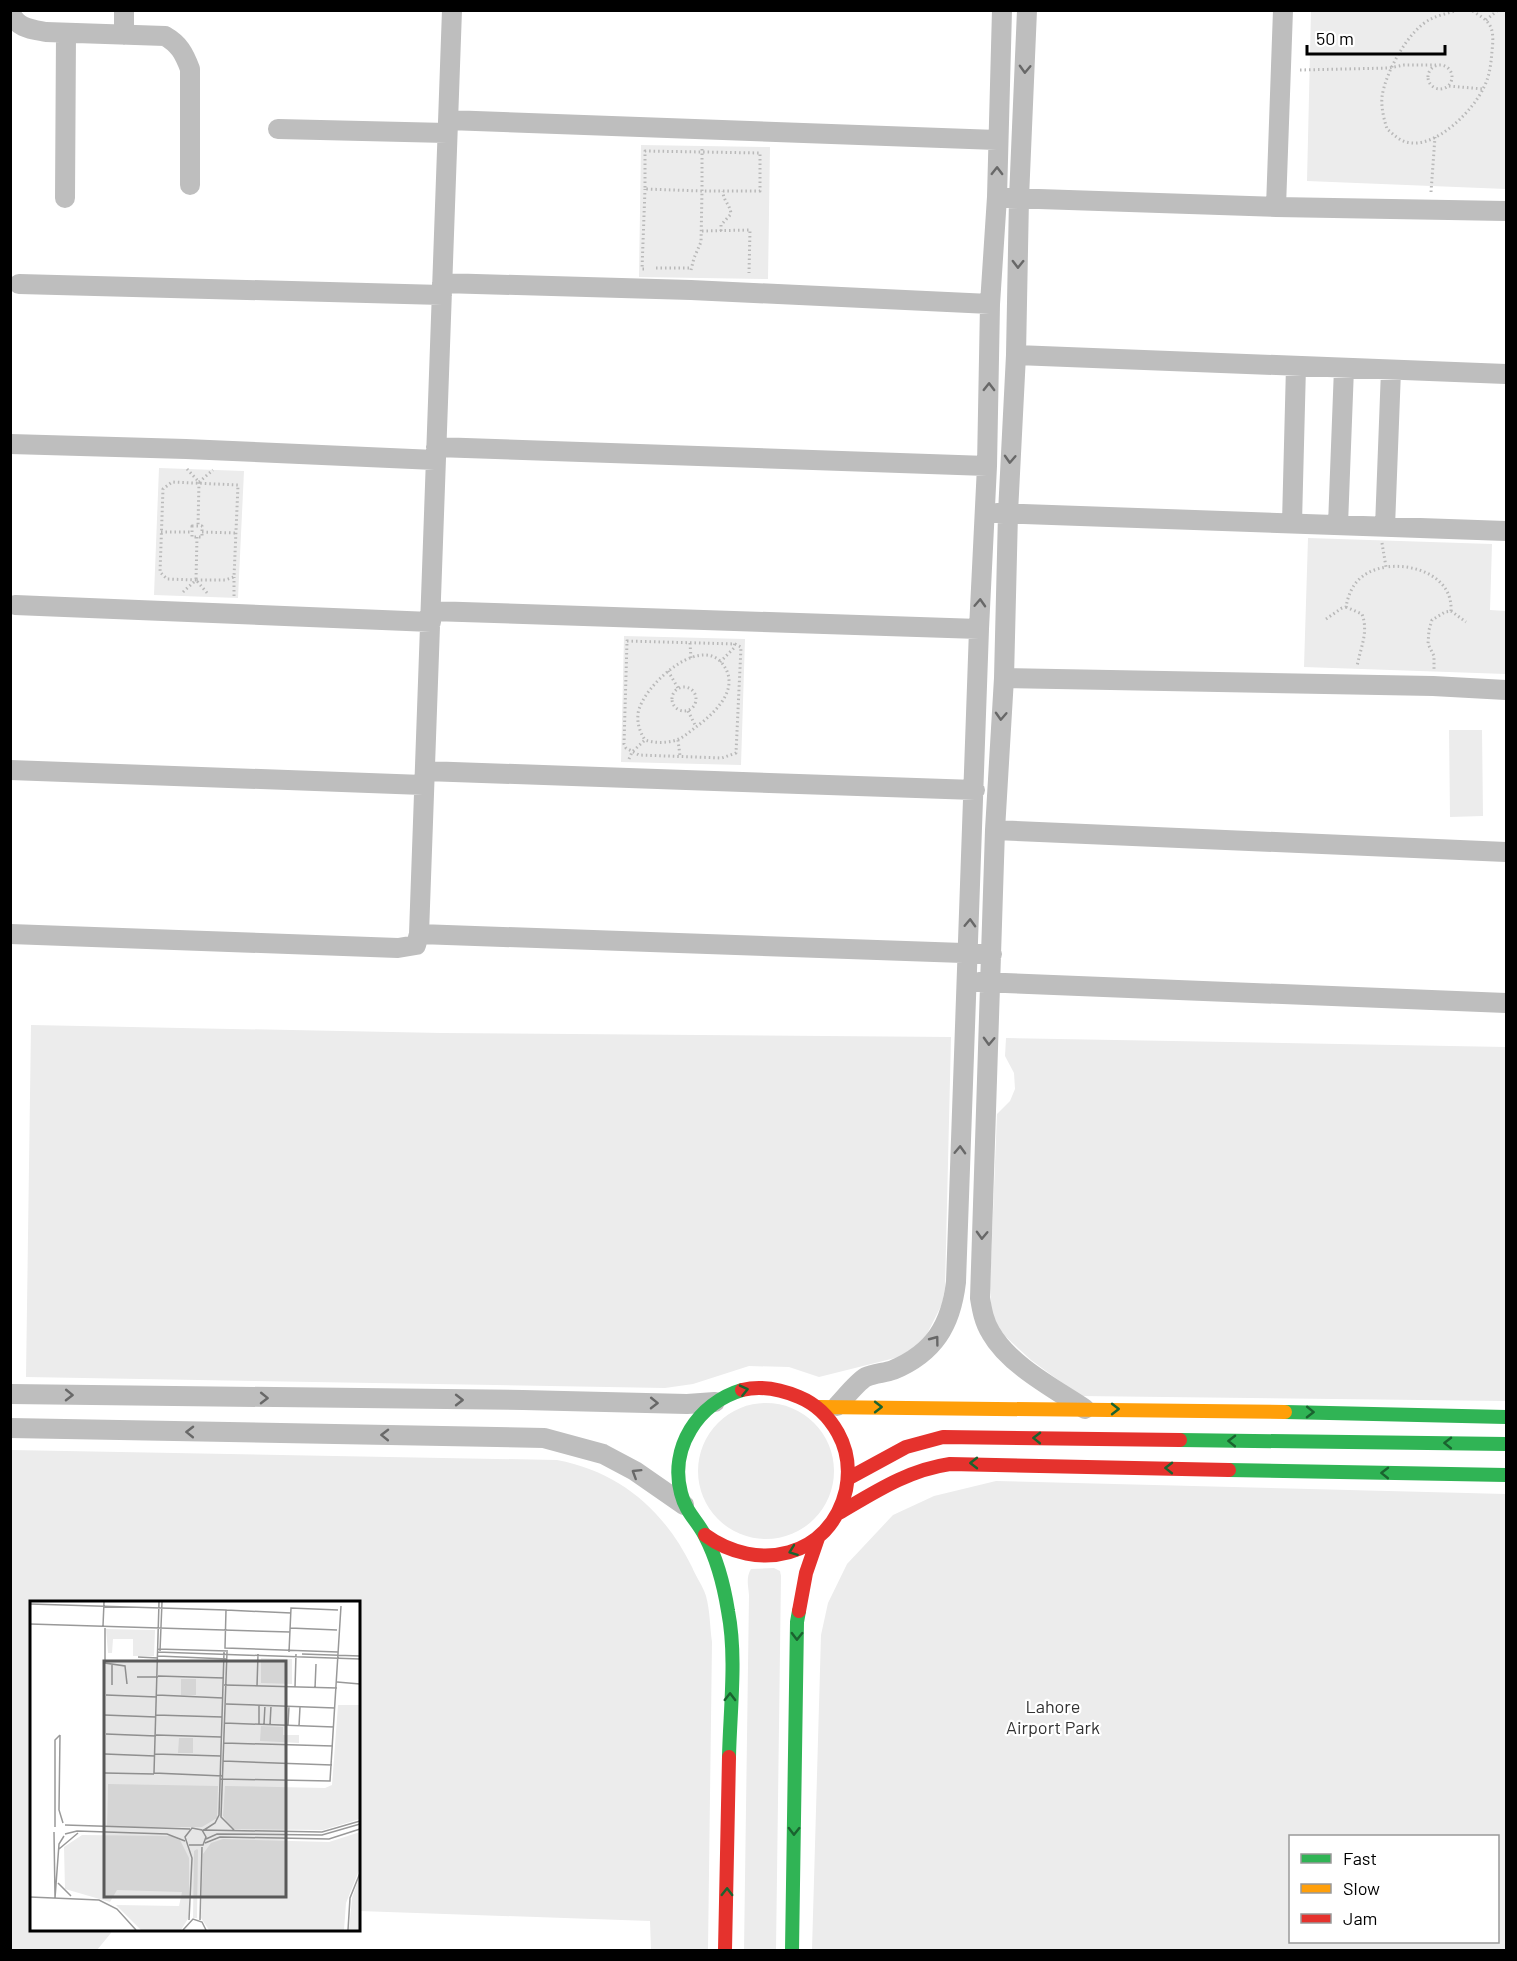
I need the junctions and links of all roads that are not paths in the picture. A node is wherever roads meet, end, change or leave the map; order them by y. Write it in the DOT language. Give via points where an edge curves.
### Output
graph roads {
  1 [pos="124,10"];
  2 [pos="452,10"];
  3 [pos="1002,10"];
  4 [pos="1027,10"];
  5 [pos="1283,10"];
  6 [pos="10,12"];
  7 [pos="66,33"];
  8 [pos="124,35"];
  9 [pos="447,126"];
  10 [pos="278,129"];
  11 [pos="997,141"];
  12 [pos="190,185"];
  13 [pos="997,197"];
  14 [pos="65,198"];
  15 [pos="1019,198"];
  16 [pos="1276,207"];
  17 [pos="1506,211"];
  18 [pos="20,284"];
  19 [pos="442,289"];
  20 [pos="990,304"];
  21 [pos="1016,355"];
  22 [pos="1296,366"];
  23 [pos="1344,368"];
  24 [pos="1391,370"];
  25 [pos="1506,374"];
  26 [pos="10,444"];
  27 [pos="436,454"];
  28 [pos="987,466"];
  29 [pos="985,512"];
  30 [pos="1008,513"];
  31 [pos="1292,523"];
  32 [pos="1338,525"];
  33 [pos="1384,527"];
  34 [pos="1506,531"];
  35 [pos="15,605"];
  36 [pos="430,617"];
  37 [pos="979,629"];
  38 [pos="1004,678"];
  39 [pos="1506,690"];
  40 [pos="10,770"];
  41 [pos="424,778"];
  42 [pos="975,790"];
  43 [pos="995,830"];
  44 [pos="1506,852"];
  45 [pos="10,934"];
  46 [pos="419,934"];
  47 [pos="992,954"];
  48 [pos="968,955"];
  49 [pos="967,982"];
  50 [pos="991,982"];
  51 [pos="1506,1003"];
  52 [pos="10,1394"];
  53 [pos="715,1402"];
  54 [pos="828,1407"];
  55 [pos="1085,1409"];
  56 [pos="1506,1417"];
  57 [pos="10,1428"];
  58 [pos="1506,1444"];
  59 [pos="1506,1475"];
  60 [pos="849,1479"];
  61 [pos="684,1505"];
  62 [pos="839,1513"];
  63 [pos="705,1535"];
  64 [pos="818,1538"];
  65 [pos="725,1950"];
  66 [pos="792,1950"];
  1 -- 8 [label="street"];
  2 -- 9 [label="street"];
  3 -- 11 [label="street"];
  4 -- 15 [label="street, one-way"];
  5 -- 16 [label="street"];
  6 -- 7 [label="street" via="16,23 27,29"];
  7 -- 8 [label="street"];
  7 -- 14 [label="street"];
  8 -- 12 [label="street" via="165,36 184,53 190,69"];
  9 -- 10 [label="street"];
  9 -- 11 [label="street"];
  9 -- 19 [label="street"];
  13 -- 11 [label="street, one-way"];
  13 -- 15 [label="street"];
  13 -- 20 [label="street"];
  15 -- 16 [label="street"];
  15 -- 21 [label="street, one-way"];
  16 -- 17 [label="street"];
  18 -- 19 [label="street"];
  19 -- 20 [label="street" via="691,290"];
  19 -- 27 [label="street"];
  28 -- 20 [label="street, one-way"];
  21 -- 22 [label="street"];
  21 -- 30 [label="street, one-way"];
  22 -- 23 [label="street"];
  22 -- 31 [label="street"];
  23 -- 24 [label="street"];
  23 -- 32 [label="street"];
  24 -- 25 [label="street"];
  24 -- 33 [label="street"];
  26 -- 27 [label="street"];
  27 -- 28 [label="street"];
  27 -- 36 [label="street"];
  28 -- 29 [label="street"];
  29 -- 30 [label="street"];
  37 -- 29 [label="street, one-way"];
  30 -- 31 [label="street"];
  30 -- 38 [label="street"];
  31 -- 32 [label="street"];
  32 -- 33 [label="street"];
  33 -- 34 [label="street"];
  35 -- 36 [label="street"];
  36 -- 37 [label="street"];
  36 -- 41 [label="street"];
  37 -- 42 [label="street"];
  38 -- 39 [label="street"];
  38 -- 43 [label="street, one-way"];
  40 -- 41 [label="street"];
  41 -- 42 [label="street" via="628,778"];
  41 -- 46 [label="street"];
  48 -- 42 [label="street, one-way"];
  43 -- 44 [label="street"];
  43 -- 47 [label="street"];
  45 -- 46 [label="street" via="398,948 416,945"];
  46 -- 48 [label="street"];
  47 -- 48 [label="street"];
  47 -- 50 [label="street"];
  48 -- 49 [label="street"];
  49 -- 50 [label="street"];
  54 -- 49 [label="street, one-way" via="866,1377 892,1370 930,1347 953,1303"];
  50 -- 51 [label="street"];
  50 -- 55 [label="street, one-way" via="982,1312 990,1333 1003,1350"];
  52 -- 53 [label="street, one-way"];
  53 -- 54 [label="street, one-way" via="734,1392 768,1387"];
  53 -- 61 [label="street" via="688,1430 681,1448 679,1486"];
  54 -- 55 [label="street, one-way"];
  54 -- 60 [label="street" via="846,1447"];
  55 -- 56 [label="street, one-way"];
  61 -- 57 [label="street, one-way" via="603,1454 544,1438"];
  58 -- 60 [label="street, one-way" via="944,1437 909,1446"];
  59 -- 62 [label="street, one-way" via="939,1465 905,1475"];
  60 -- 62 [label="street"];
  61 -- 63 [label="street"];
  62 -- 64 [label="street"];
  64 -- 63 [label="street, one-way" via="797,1551 773,1557 748,1556 726,1549"];
  65 -- 63 [label="street, one-way" via="732,1638 728,1604"];
  64 -- 66 [label="street, one-way" via="806,1573 797,1622"];
}
